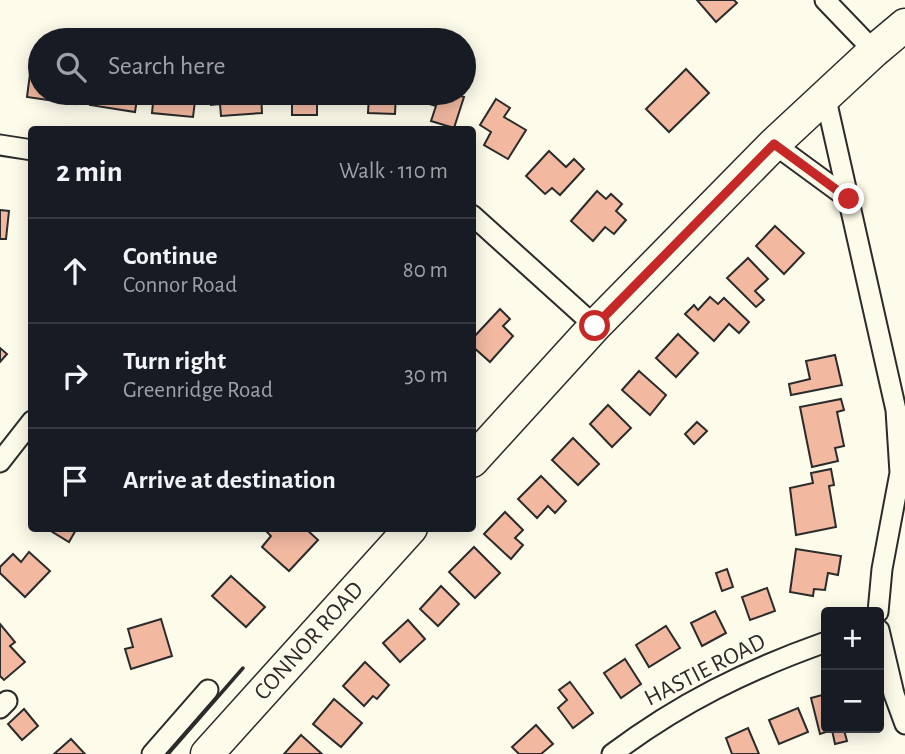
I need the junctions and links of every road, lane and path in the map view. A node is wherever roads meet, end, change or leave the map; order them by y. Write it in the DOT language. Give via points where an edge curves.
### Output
graph roads {
  1 [pos="825,0"];
  2 [pos="905,25"];
  3 [pos="874,51"];
  4 [pos="825,95"];
  5 [pos="774,144"];
  6 [pos="0,145"];
  7 [pos="28,149"];
  8 [pos="849,199"];
  9 [pos="476,219"];
  10 [pos="595,326"];
  11 [pos="28,426"];
  12 [pos="476,457"];
  13 [pos="0,462"];
  14 [pos="903,476"];
  15 [pos="407,532"];
  16 [pos="878,607"];
  17 [pos="821,644"];
  18 [pos="884,651"];
  19 [pos="208,690"];
  20 [pos="905,724"];
  21 [pos="152,754"];
  22 [pos="207,754"];
  23 [pos="612,754"];
  1 -- 3 [label="street"];
  2 -- 3 [label="main road"];
  3 -- 4 [label="main road"];
  4 -- 5 [label="main road"];
  4 -- 8 [label="street"];
  5 -- 8 [label="street"];
  5 -- 10 [label="main road"];
  6 -- 7 [label="street"];
  8 -- 14 [label="street" via="896,410"];
  9 -- 10 [label="street"];
  10 -- 12 [label="main road"];
  11 -- 13 [label="street"];
  14 -- 16 [label="street" via="881,569"];
  15 -- 22 [label="main road, CONNOR ROAD"];
  17 -- 23 [label="street, HASTIE ROAD" via="713,688"];
  18 -- 20 [label="street"];
  19 -- 21 [label="street"];
}
